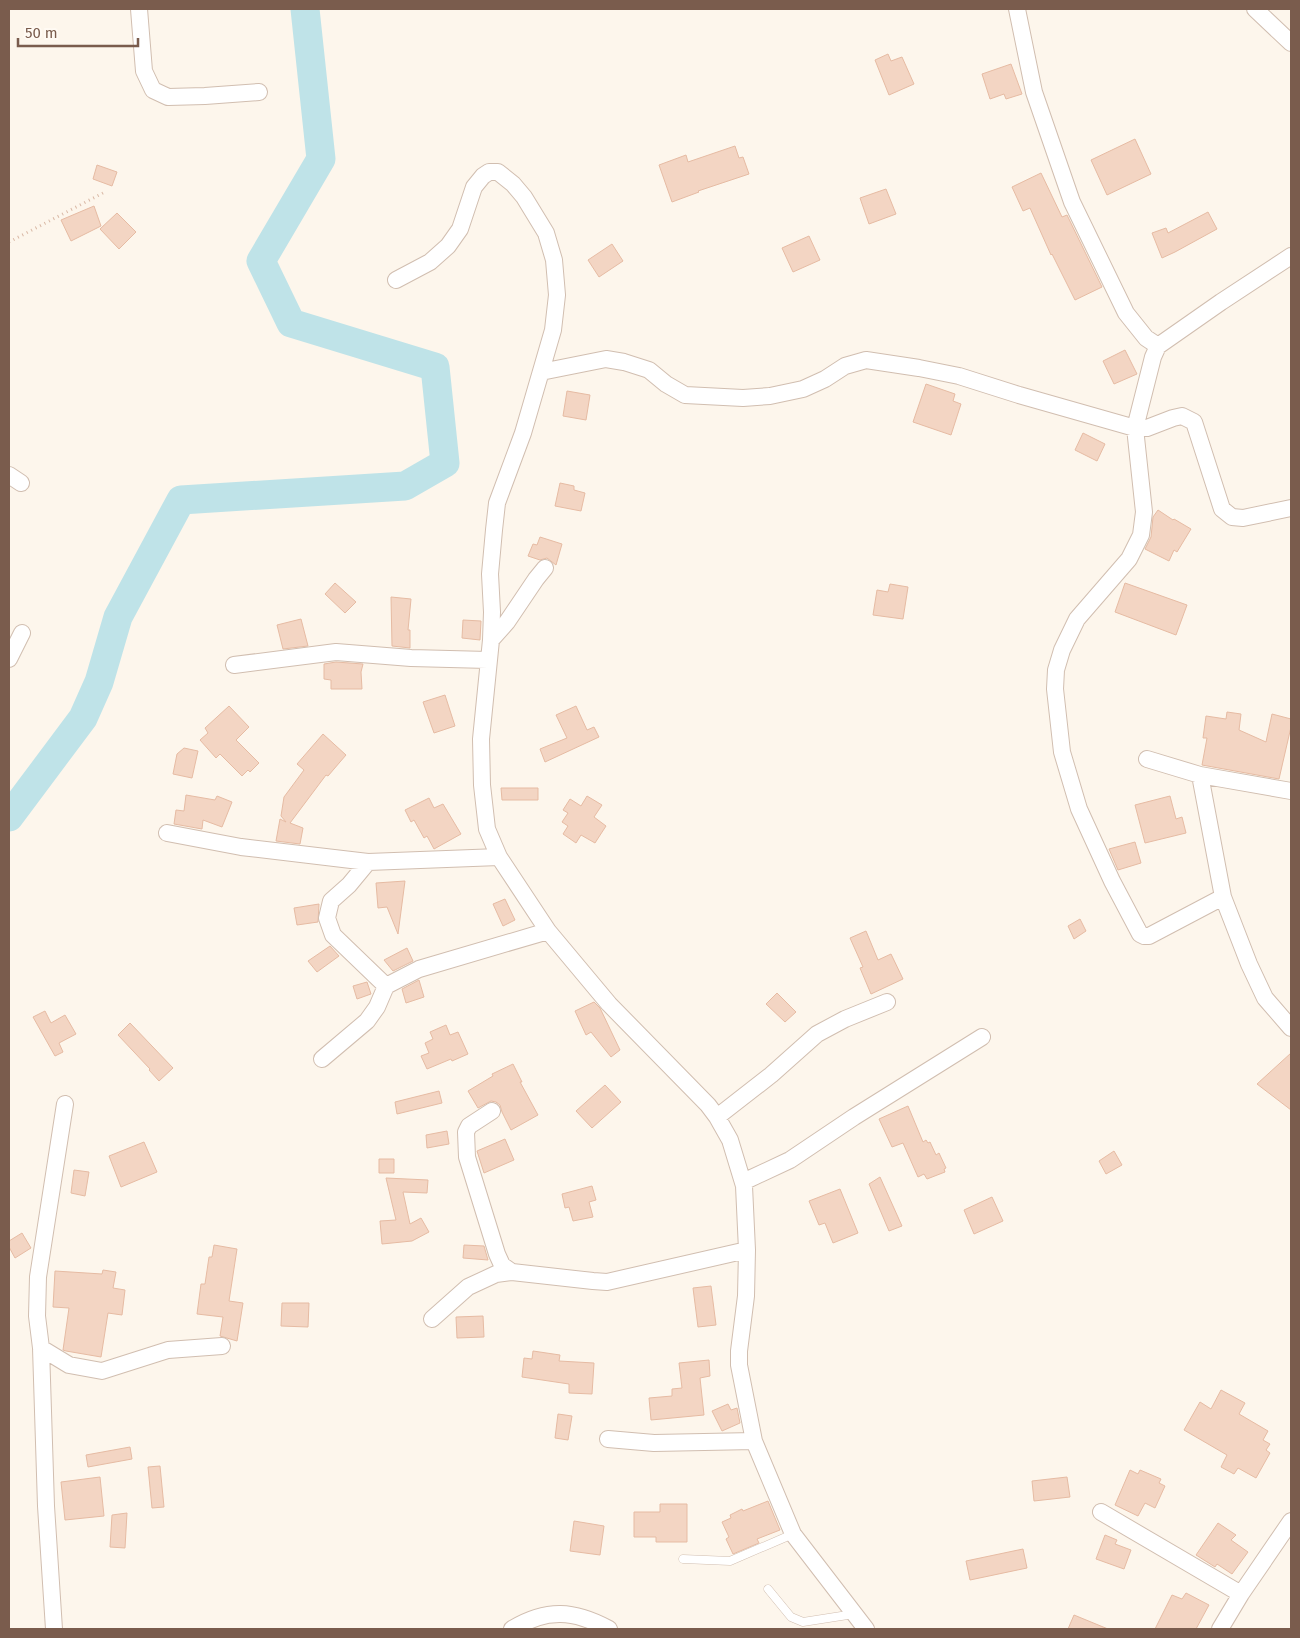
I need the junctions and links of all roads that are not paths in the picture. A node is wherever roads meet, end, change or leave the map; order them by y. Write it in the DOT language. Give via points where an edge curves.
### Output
graph roads {
  1 [pos="139,9"];
  2 [pos="1018,9"];
  3 [pos="1255,9"];
  4 [pos="1291,43"];
  5 [pos="259,92"];
  6 [pos="1291,256"];
  7 [pos="396,280"];
  8 [pos="1158,346"];
  9 [pos="541,372"];
  10 [pos="1135,428"];
  11 [pos="1291,508"];
  12 [pos="545,568"];
  13 [pos="22,633"];
  14 [pos="491,640"];
  15 [pos="9,659"];
  16 [pos="488,660"];
  17 [pos="234,665"];
  18 [pos="1147,759"];
  19 [pos="1200,775"];
  20 [pos="1291,791"];
  21 [pos="167,834"];
  22 [pos="499,857"];
  23 [pos="368,862"];
  24 [pos="1224,898"];
  25 [pos="548,931"];
  26 [pos="386,986"];
  27 [pos="887,1002"];
  28 [pos="1291,1028"];
  29 [pos="982,1037"];
  30 [pos="322,1059"];
  31 [pos="65,1104"];
  32 [pos="492,1111"];
  33 [pos="717,1116"];
  34 [pos="743,1182"];
  35 [pos="748,1250"];
  36 [pos="512,1272"];
  37 [pos="432,1319"];
  38 [pos="222,1346"];
  39 [pos="41,1348"];
  40 [pos="608,1439"];
  41 [pos="754,1441"];
  42 [pos="1101,1512"];
  43 [pos="1291,1521"];
  44 [pos="793,1534"];
  45 [pos="682,1559"];
  46 [pos="768,1589"];
  47 [pos="1241,1594"];
  48 [pos="859,1625"];
  49 [pos="521,1627"];
  50 [pos="54,1629"];
  51 [pos="609,1629"];
  52 [pos="1220,1629"];
  1 -- 5 [label="street" via="144,71 153,90 168,96"];
  2 -- 8 [label="street" via="1034,92 1072,202 1126,313 1146,338"];
  3 -- 4 [label="street"];
  6 -- 8 [label="street"];
  7 -- 9 [label="street" via="430,262 448,246 460,229 474,187 489,172 498,172 513,184 536,215 546,232 554,260 557,295 553,330"];
  8 -- 10 [label="street"];
  9 -- 10 [label="street" via="606,359 649,370 685,395 743,398 803,389 844,366 866,360 959,376"];
  9 -- 14 [label="street" via="497,503 490,574"];
  10 -- 11 [label="street" via="1146,428 1182,416 1194,422 1222,509 1232,517 1243,518"];
  10 -- 24 [label="street" via="1144,512 1141,535 1128,559 1077,619 1062,650 1055,689 1062,752 1079,809 1140,934 1149,936"];
  12 -- 14 [label="street"];
  13 -- 15 [label="street"];
  14 -- 16 [label="street"];
  16 -- 17 [label="street" via="336,652"];
  16 -- 22 [label="street" via="481,739 482,784 487,829"];
  18 -- 19 [label="street"];
  19 -- 20 [label="street"];
  19 -- 24 [label="street"];
  21 -- 23 [label="street" via="242,847"];
  22 -- 23 [label="street"];
  22 -- 25 [label="street"];
  23 -- 26 [label="street" via="331,901 328,927"];
  24 -- 28 [label="street" via="1265,998"];
  25 -- 26 [label="street" via="419,969"];
  25 -- 33 [label="street" via="610,1004"];
  26 -- 30 [label="street" via="367,1021"];
  27 -- 33 [label="street" via="817,1034 771,1075"];
  29 -- 34 [label="street" via="790,1160"];
  31 -- 39 [label="street" via="38,1277 37,1316"];
  32 -- 36 [label="street" via="468,1126 467,1156 497,1254 502,1265"];
  33 -- 34 [label="street" via="730,1140"];
  34 -- 35 [label="street"];
  35 -- 36 [label="street" via="607,1282"];
  35 -- 41 [label="street" via="739,1365"];
  36 -- 37 [label="street" via="496,1274 468,1287"];
  38 -- 39 [label="street" via="168,1350 102,1371 69,1365"];
  39 -- 50 [label="street"];
  40 -- 41 [label="street" via="654,1443"];
  41 -- 44 [label="street"];
  42 -- 47 [label="street"];
  43 -- 47 [label="street"];
  44 -- 45 [label="lane" via="730,1561"];
  44 -- 48 [label="street"];
  46 -- 48 [label="lane" via="791,1617 803,1622"];
  47 -- 52 [label="street"];
  49 -- 51 [label="street" via="549,1614 571,1614"];
}
